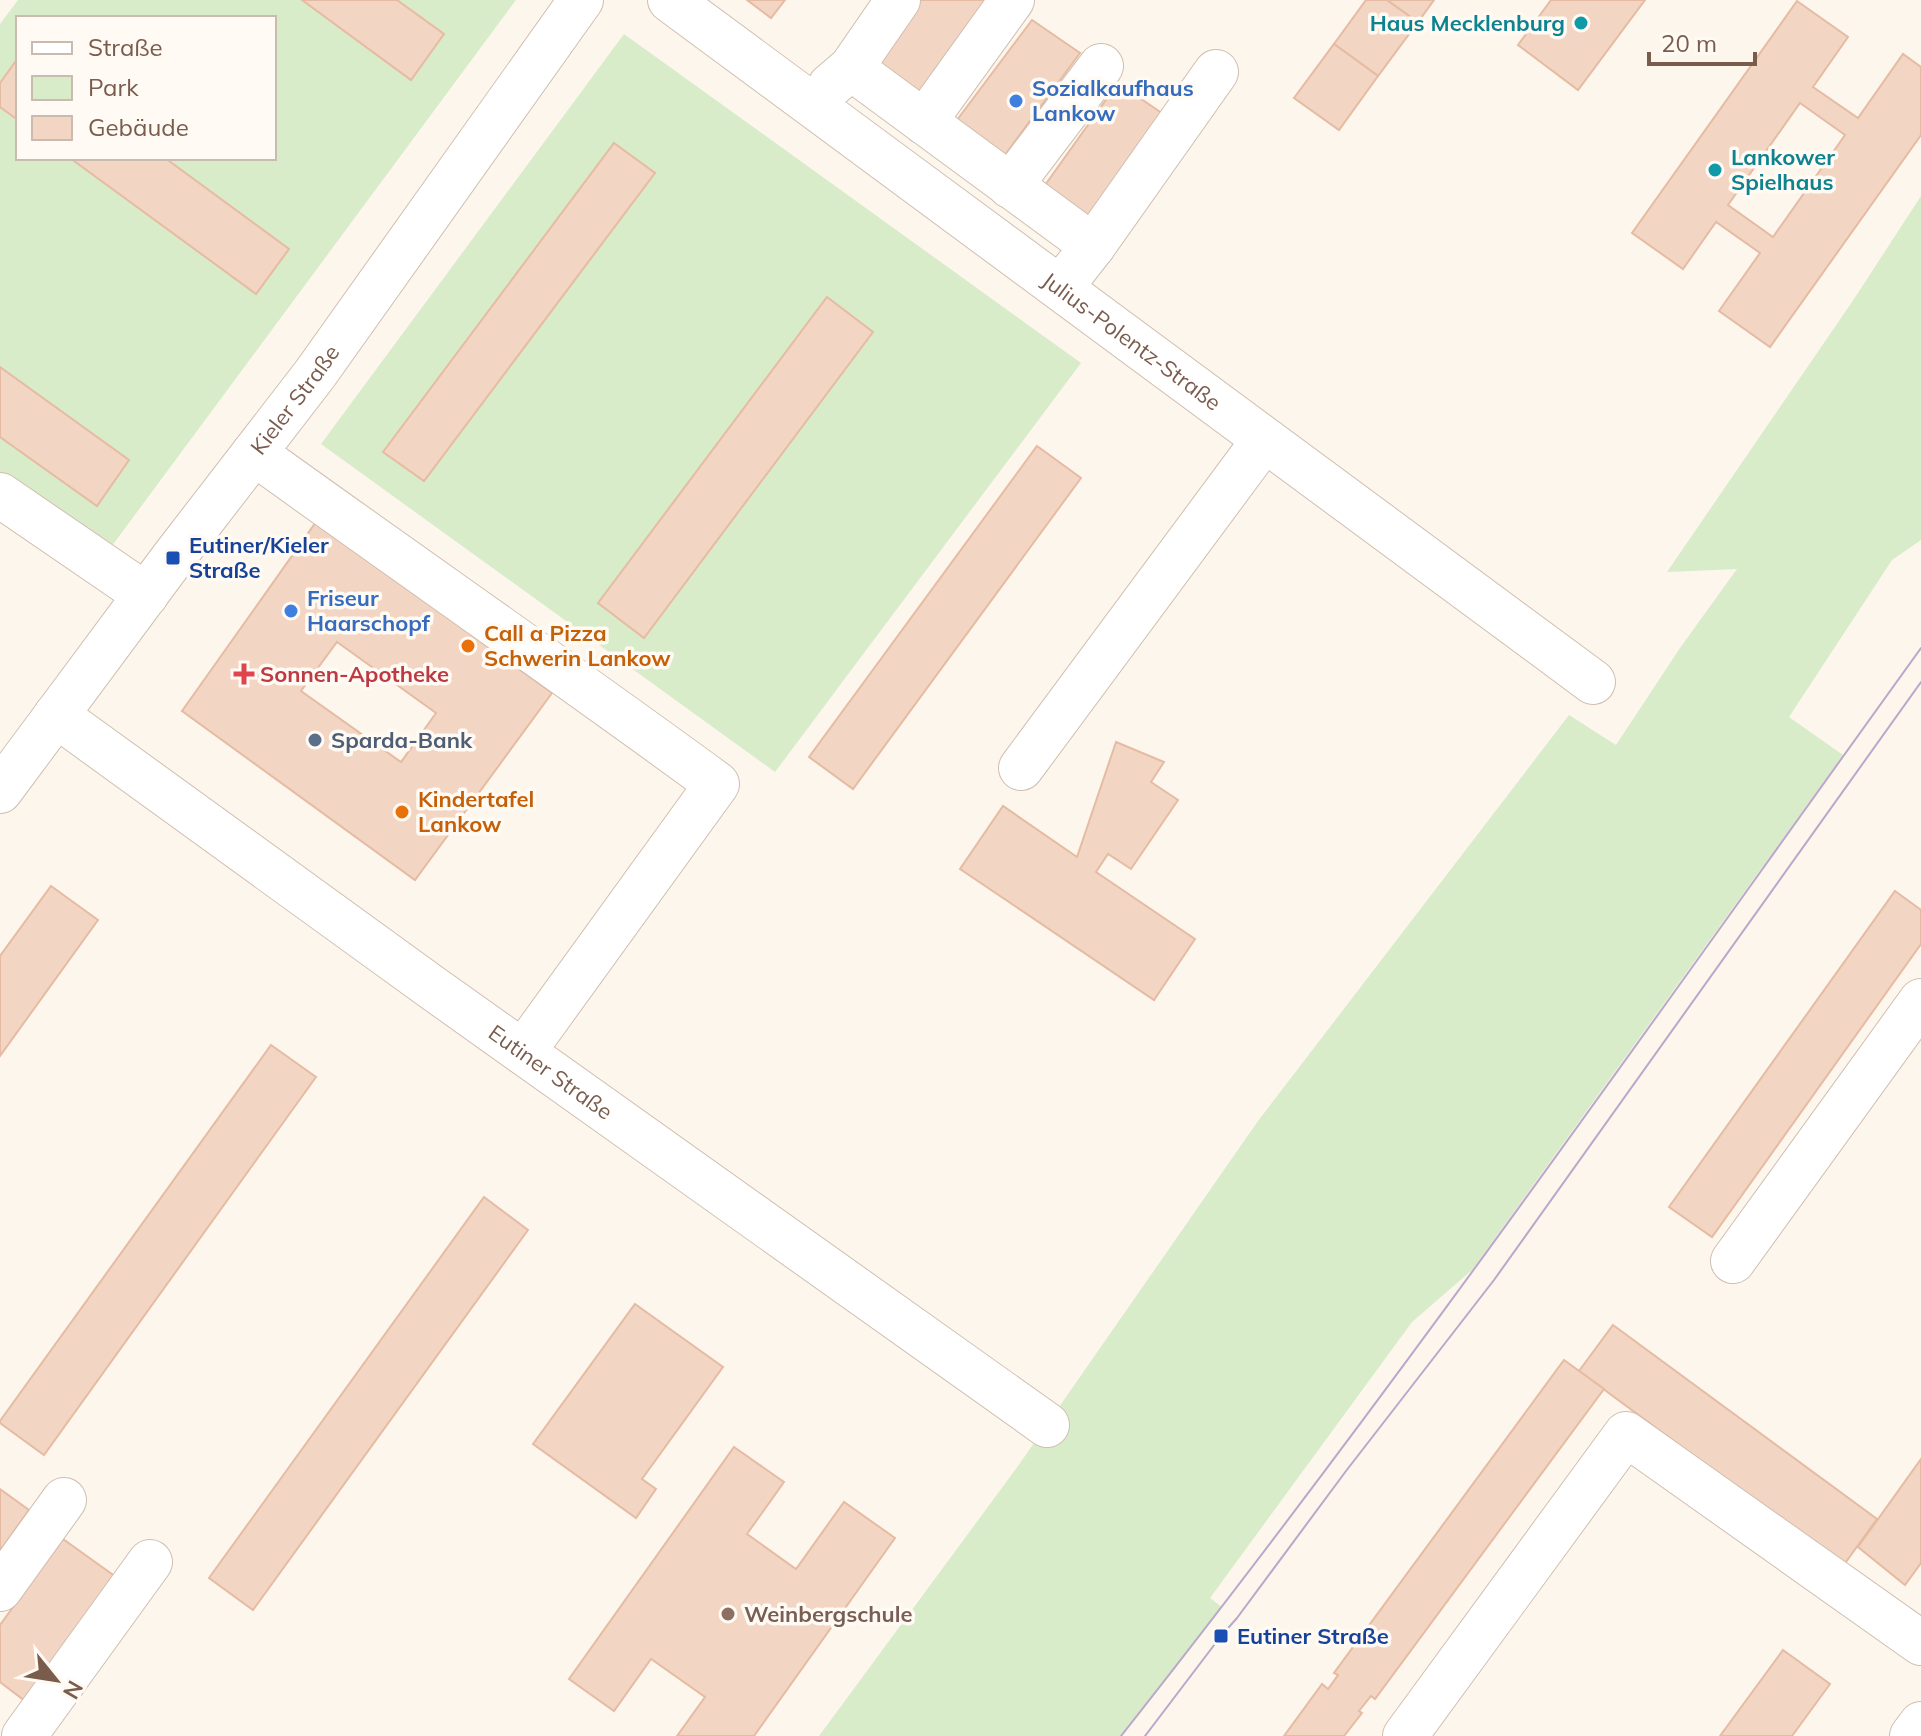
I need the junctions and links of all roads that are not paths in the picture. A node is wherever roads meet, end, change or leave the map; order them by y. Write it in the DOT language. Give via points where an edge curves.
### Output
graph roads {
  1 [pos="581,0"];
  2 [pos="670,0"];
  3 [pos="898,0"];
  4 [pos="1012,0"];
  5 [pos="1101,66"];
  6 [pos="851,68"];
  7 [pos="1216,72"];
  8 [pos="810,103"];
  9 [pos="924,122"];
  10 [pos="1010,186"];
  11 [pos="1093,246"];
  12 [pos="1060,288"];
  13 [pos="1264,440"];
  14 [pos="254,453"];
  15 [pos="0,495"];
  16 [pos="146,595"];
  17 [pos="1593,682"];
  18 [pos="56,715"];
  19 [pos="1021,768"];
  20 [pos="0,791"];
  21 [pos="1921,1001"];
  22 [pos="523,1052"];
  23 [pos="1733,1261"];
  24 [pos="1047,1425"];
  25 [pos="64,1500"];
  26 [pos="150,1562"];
  27 [pos="0,1589"];
  28 [pos="1921,1643"];
  29 [pos="1921,1724"];
  30 [pos="17,1728"];
  31 [pos="1405,1736"];
  32 [pos="1912,1736"];
  1 -- 14 [label="street, Kieler Straße"];
  2 -- 8 [label="street, Julius-Polentz-Straße"];
  3 -- 6 [label="street"];
  4 -- 9 [label="street"];
  5 -- 10 [label="street"];
  6 -- 8 [label="street"];
  6 -- 9 [label="street"];
  7 -- 11 [label="street"];
  8 -- 12 [label="street, Julius-Polentz-Straße"];
  9 -- 10 [label="street"];
  10 -- 11 [label="street"];
  11 -- 12 [label="street"];
  12 -- 13 [label="street, Julius-Polentz-Straße"];
  13 -- 17 [label="street, Julius-Polentz-Straße"];
  13 -- 19 [label="street"];
  14 -- 16 [label="street, Kieler Straße"];
  14 -- 22 [label="street" via="717,784"];
  15 -- 16 [label="street"];
  16 -- 18 [label="street, Kieler Straße"];
  18 -- 20 [label="street, Kieler Straße"];
  18 -- 22 [label="street, Eutiner Straße"];
  21 -- 23 [label="street"];
  22 -- 24 [label="street, Eutiner Straße"];
  25 -- 27 [label="street"];
  26 -- 30 [label="street"];
  28 -- 31 [label="street" via="1626,1434"];
  29 -- 32 [label="street"];
}
